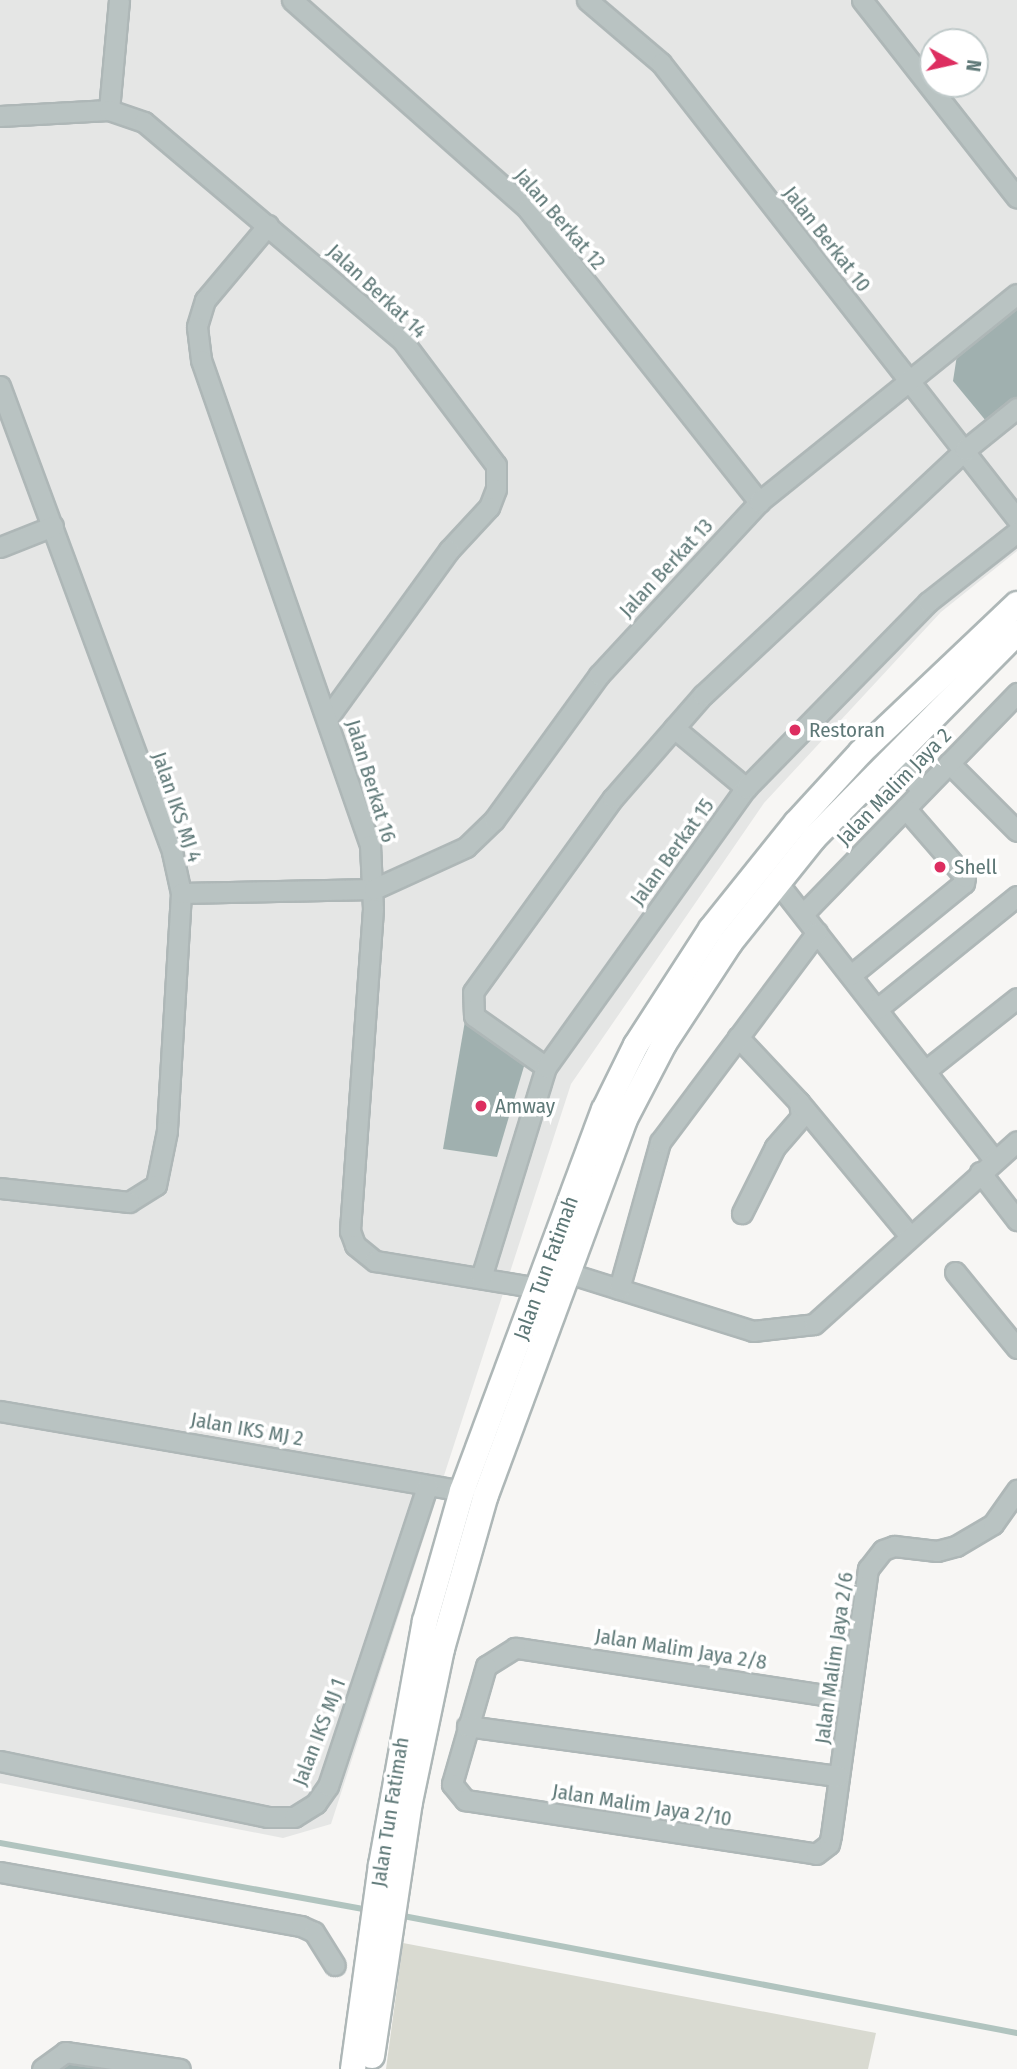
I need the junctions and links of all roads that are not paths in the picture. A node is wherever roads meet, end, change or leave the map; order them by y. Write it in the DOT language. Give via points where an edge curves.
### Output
graph roads {
  1 [pos="119,0"];
  2 [pos="587,0"];
  3 [pos="862,0"];
  4 [pos="305,4"];
  5 [pos="109,110"];
  6 [pos="0,116"];
  7 [pos="1017,198"];
  8 [pos="268,225"];
  9 [pos="1017,294"];
  10 [pos="909,380"];
  11 [pos="0,386"];
  12 [pos="1017,408"];
  13 [pos="965,450"];
  14 [pos="759,502"];
  15 [pos="1017,519"];
  16 [pos="53,526"];
  17 [pos="1017,532"];
  18 [pos="0,547"];
  19 [pos="1017,604"];
  20 [pos="1017,633"];
  21 [pos="1017,693"];
  22 [pos="328,717"];
  23 [pos="674,728"];
  24 [pos="890,759"];
  25 [pos="949,762"];
  26 [pos="746,788"];
  27 [pos="923,790"];
  28 [pos="905,808"];
  29 [pos="1017,831"];
  30 [pos="770,873"];
  31 [pos="374,889"];
  32 [pos="181,893"];
  33 [pos="1017,896"];
  34 [pos="803,914"];
  35 [pos="817,932"];
  36 [pos="851,975"];
  37 [pos="1017,998"];
  38 [pos="877,1009"];
  39 [pos="738,1037"];
  40 [pos="547,1067"];
  41 [pos="925,1070"];
  42 [pos="799,1102"];
  43 [pos="1017,1142"];
  44 [pos="987,1166"];
  45 [pos="0,1188"];
  46 [pos="742,1213"];
  47 [pos="1017,1220"];
  48 [pos="910,1236"];
  49 [pos="955,1272"];
  50 [pos="481,1278"];
  51 [pos="556,1284"];
  52 [pos="619,1289"];
  53 [pos="1017,1348"];
  54 [pos="0,1411"];
  55 [pos="427,1486"];
  56 [pos="1017,1490"];
  57 [pos="474,1493"];
  58 [pos="850,1699"];
  59 [pos="467,1726"];
  60 [pos="0,1761"];
  61 [pos="839,1776"];
  62 [pos="823,1850"];
  63 [pos="0,1872"];
  64 [pos="379,1940"];
  65 [pos="335,1965"];
  66 [pos="42,2069"];
  67 [pos="180,2069"];
  68 [pos="353,2069"];
  69 [pos="370,2069"];
  1 -- 5 [label="street"];
  2 -- 10 [label="street, Jalan Berkat 10" via="661,63"];
  3 -- 7 [label="street"];
  4 -- 14 [label="street, Jalan Berkat 12" via="527,208"];
  5 -- 6 [label="street, Jalan Berkat 14"];
  5 -- 8 [label="street, Jalan Berkat 14" via="144,122"];
  8 -- 22 [label="street, Jalan Berkat 16" via="205,300 197,327 201,360"];
  8 -- 22 [label="street, Jalan Berkat 14" via="402,340 496,465 496,489 489,507 449,550"];
  9 -- 10 [label="street, Jalan Berkat 13"];
  10 -- 13 [label="street, Jalan Berkat 10"];
  10 -- 14 [label="street, Jalan Berkat 13"];
  11 -- 16 [label="street, Jalan IKS MJ 4"];
  12 -- 13 [label="street"];
  13 -- 15 [label="street, Jalan Berkat 10"];
  13 -- 23 [label="street" via="703,695"];
  14 -- 31 [label="street, Jalan Berkat 13" via="598,675 482,834 456,854"];
  16 -- 18 [label="street"];
  16 -- 32 [label="street, Jalan IKS MJ 4" via="172,852"];
  17 -- 26 [label="street, Jalan Berkat 15" via="928,602"];
  19 -- 30 [label="main road, Jalan Tun Fatimah" via="861,752"];
  20 -- 24 [label="main road, Jalan Tun Fatimah"];
  21 -- 25 [label="street, Jalan Malim Jaya 2"];
  22 -- 31 [label="street, Jalan Berkat 16" via="365,826"];
  23 -- 26 [label="street"];
  23 -- 40 [label="street" via="613,798 473,992 474,1016"];
  24 -- 27 [label="street"];
  24 -- 30 [label="main road, Jalan Tun Fatimah"];
  25 -- 27 [label="street, Jalan Malim Jaya 2"];
  25 -- 29 [label="street"];
  26 -- 40 [label="street, Jalan Berkat 15"];
  27 -- 28 [label="street, Jalan Malim Jaya 2"];
  28 -- 34 [label="street, Jalan Malim Jaya 2"];
  28 -- 36 [label="street" via="965,877 964,883"];
  30 -- 34 [label="street"];
  30 -- 51 [label="main road, Jalan Tun Fatimah" via="656,1058 624,1121"];
  31 -- 32 [label="street"];
  31 -- 50 [label="street, Jalan Berkat 16" via="350,1231 355,1245 375,1261"];
  32 -- 45 [label="street, Jalan IKS MJ 4" via="167,1131 156,1185 129,1202"];
  33 -- 38 [label="street"];
  34 -- 35 [label="street"];
  35 -- 36 [label="street"];
  35 -- 39 [label="street"];
  36 -- 38 [label="street"];
  37 -- 41 [label="street"];
  38 -- 41 [label="street"];
  39 -- 42 [label="street"];
  39 -- 52 [label="street" via="660,1142"];
  40 -- 50 [label="street, Jalan Berkat 15"];
  41 -- 44 [label="street"];
  42 -- 46 [label="street" via="801,1116 775,1147"];
  42 -- 48 [label="street"];
  43 -- 44 [label="street"];
  44 -- 47 [label="street"];
  44 -- 48 [label="street"];
  48 -- 52 [label="street, Jalan Berkat 16" via="814,1324 753,1331"];
  49 -- 53 [label="street"];
  50 -- 51 [label="street, Jalan Berkat 16"];
  51 -- 52 [label="street, Jalan Berkat 16"];
  51 -- 57 [label="main road, Jalan Tun Fatimah"];
  54 -- 55 [label="street, Jalan IKS MJ 2"];
  55 -- 57 [label="street, Jalan IKS MJ 2"];
  55 -- 60 [label="street, Jalan IKS MJ 1" via="328,1786 316,1803 294,1817 267,1817"];
  56 -- 58 [label="street, Jalan Malim Jaya 2/6" via="993,1524 956,1546 937,1551 894,1546 877,1556 868,1569"];
  57 -- 64 [label="main road, Jalan Tun Fatimah" via="414,1675"];
  58 -- 59 [label="street, Jalan Malim Jaya 2/8" via="527,1649 505,1652 486,1665"];
  58 -- 61 [label="street, Jalan Malim Jaya 2/6"];
  59 -- 61 [label="street"];
  59 -- 62 [label="street, Jalan Malim Jaya 2/10" via="452,1775 456,1792 466,1800 805,1853"];
  61 -- 62 [label="street, Jalan Malim Jaya 2/6" via="831,1835"];
  63 -- 65 [label="street" via="301,1926 314,1932"];
  64 -- 68 [label="main road, Jalan Tun Fatimah"];
  64 -- 69 [label="main road, Jalan Tun Fatimah"];
  66 -- 67 [label="street" via="65,2052"];
}
